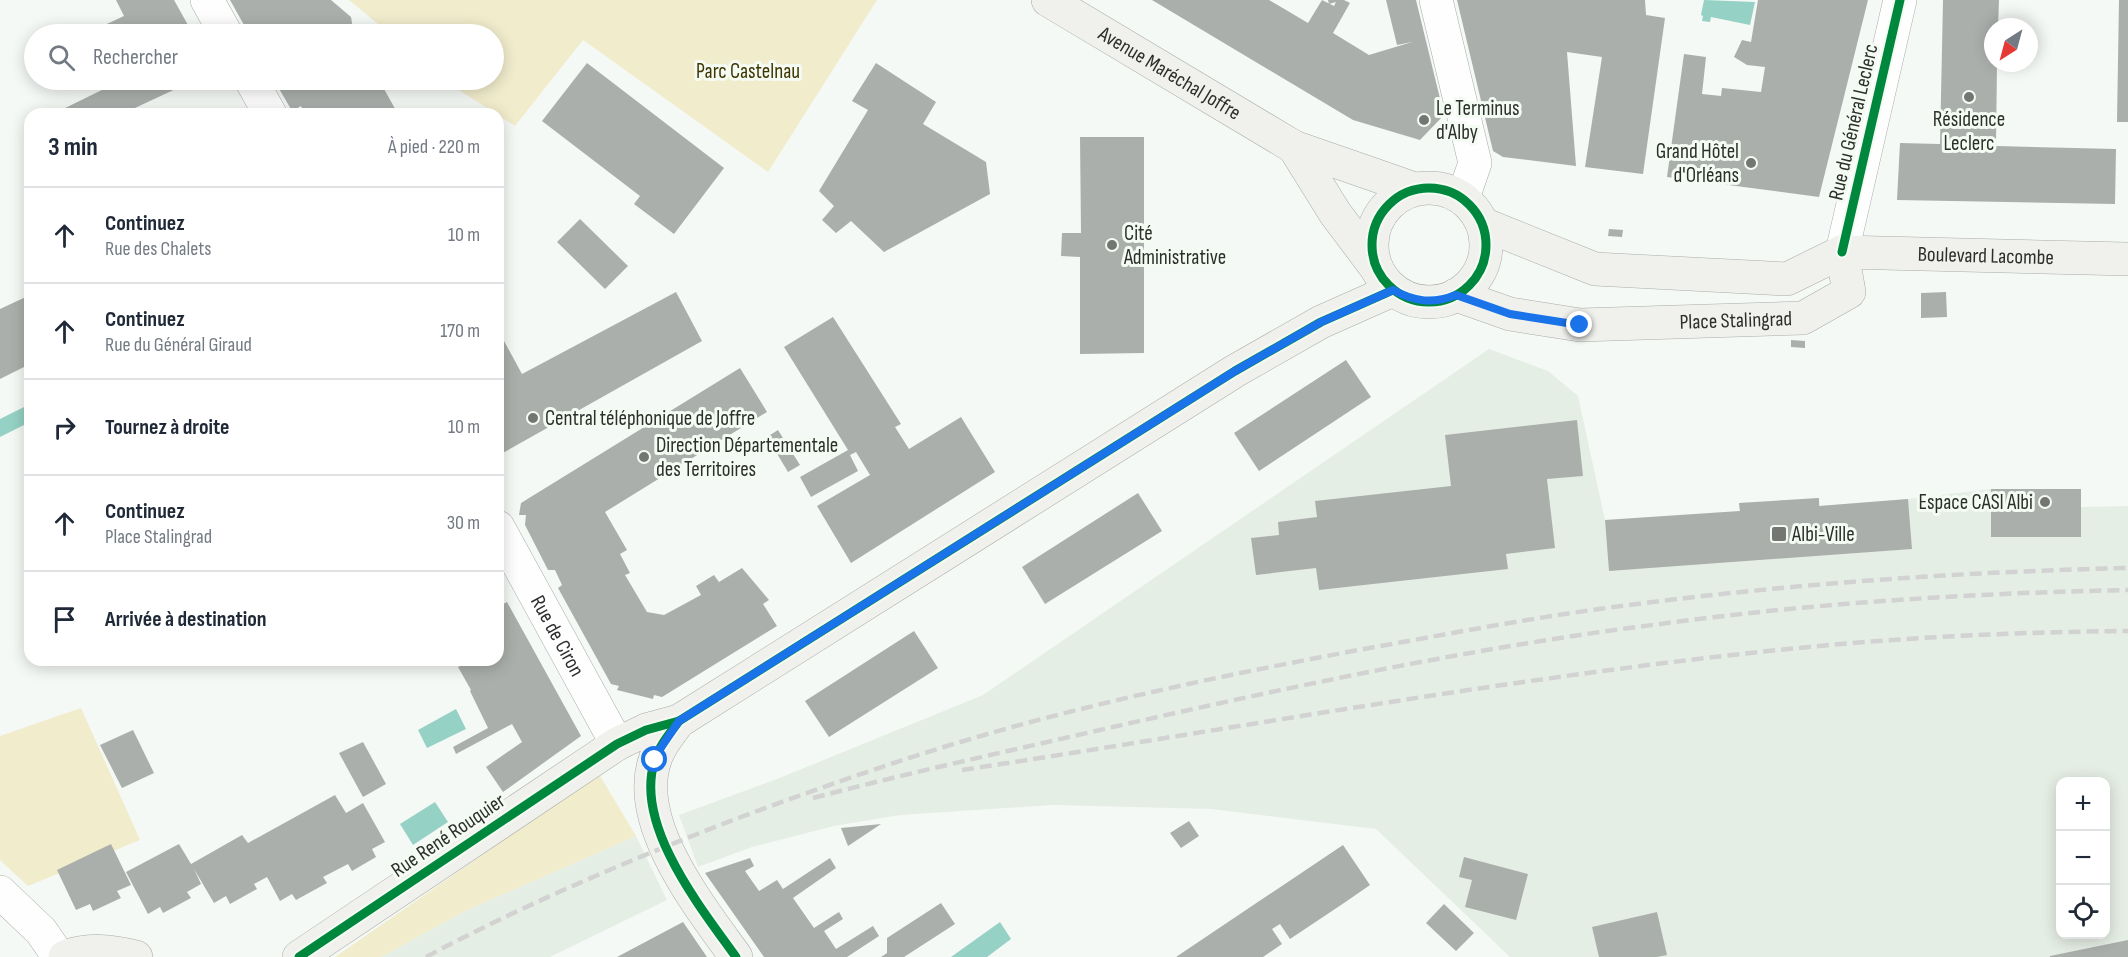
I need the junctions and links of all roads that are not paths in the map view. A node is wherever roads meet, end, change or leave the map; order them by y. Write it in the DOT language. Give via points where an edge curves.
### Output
graph roads {
  1 [pos="207,0"];
  2 [pos="1048,0"];
  3 [pos="1436,0"];
  4 [pos="1900,0"];
  5 [pos="220,24"];
  6 [pos="257,90"];
  7 [pos="267,108"];
  8 [pos="1294,147"];
  9 [pos="1414,189"];
  10 [pos="1463,198"];
  11 [pos="1483,224"];
  12 [pos="1842,252"];
  13 [pos="2128,259"];
  14 [pos="1385,279"];
  15 [pos="1456,295"];
  16 [pos="504,538"];
  17 [pos="679,721"];
  18 [pos="617,744"];
  19 [pos="0,892"];
  20 [pos="58,957"];
  21 [pos="65,957"];
  22 [pos="136,957"];
  23 [pos="299,957"];
  24 [pos="736,957"];
  1 -- 5 [label="street"];
  2 -- 8 [label="main road, Avenue Maréchal Joffre"];
  3 -- 10 [label="street" via="1475,163"];
  4 -- 12 [label="street, Rue du Général Leclerc"];
  6 -- 7 [label="street"];
  8 -- 9 [label="main road, Avenue Maréchal Joffre"];
  8 -- 14 [label="main road" via="1335,213"];
  9 -- 10 [label="main road" via="1448,190"];
  9 -- 14 [label="main road" via="1386,206 1377,220 1372,253"];
  10 -- 11 [label="main road"];
  11 -- 12 [label="main road, Place Stalingrad" via="1595,269 1787,279"];
  11 -- 15 [label="main road" via="1486,257 1480,273"];
  12 -- 13 [label="main road, Boulevard Lacombe"];
  12 -- 15 [label="main road, Place Stalingrad" via="1849,292 1803,318 1580,325 1510,314"];
  14 -- 15 [label="main road" via="1408,298 1424,302"];
  14 -- 17 [label="main road"];
  16 -- 18 [label="street, Rue de Ciron"];
  17 -- 18 [label="main road, Rue René Rouquier" via="646,730"];
  17 -- 24 [label="main road" via="660,749 651,774 655,814 674,865"];
  18 -- 23 [label="main road, Rue René Rouquier"];
  19 -- 20 [label="street" via="40,931"];
  21 -- 22 [label="main road" via="81,951 112,951"];
}
